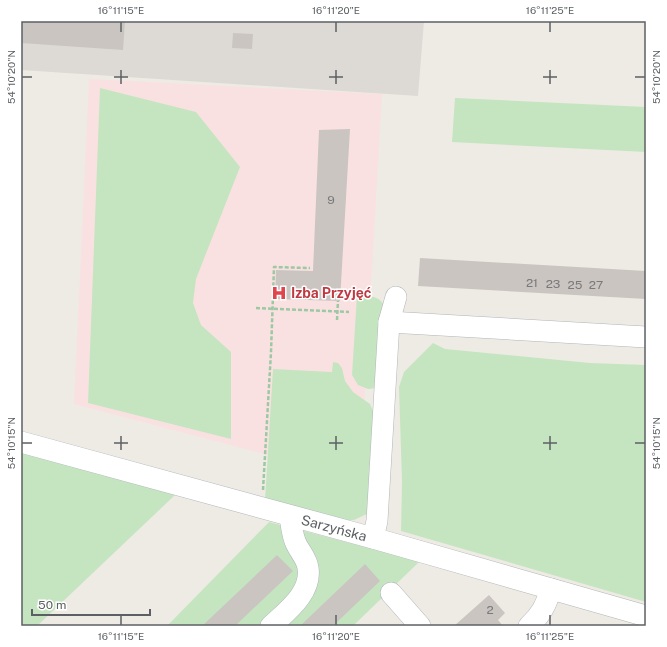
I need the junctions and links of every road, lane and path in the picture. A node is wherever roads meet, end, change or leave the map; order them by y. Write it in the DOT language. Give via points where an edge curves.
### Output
graph roads {
  1 [pos="310,268"];
  2 [pos="396,297"];
  3 [pos="338,301"];
  4 [pos="256,308"];
  5 [pos="273,308"];
  6 [pos="338,311"];
  7 [pos="349,312"];
  8 [pos="337,320"];
  9 [pos="389,322"];
  10 [pos="646,337"];
  11 [pos="21,442"];
  12 [pos="261,508"];
  13 [pos="290,516"];
  14 [pos="374,538"];
  15 [pos="551,589"];
  16 [pos="391,593"];
  17 [pos="646,616"];
  18 [pos="270,626"];
  19 [pos="420,626"];
  20 [pos="528,626"];
  1 -- 5 [label="path" via="274,267"];
  2 -- 9 [label="street"];
  3 -- 6 [label="path"];
  4 -- 5 [label="path"];
  5 -- 6 [label="path"];
  5 -- 12 [label="path"];
  6 -- 7 [label="path"];
  6 -- 8 [label="path"];
  9 -- 10 [label="street"];
  9 -- 14 [label="street" via="378,521"];
  11 -- 12 [label="street, Sarzyńska"];
  12 -- 13 [label="street, Sarzyńska"];
  13 -- 14 [label="street, Sarzyńska"];
  13 -- 18 [label="street" via="295,541 308,568 308,576 294,603"];
  14 -- 15 [label="street, Sarzyńska"];
  15 -- 17 [label="street, Sarzyńska"];
  15 -- 20 [label="street" via="539,617"];
  16 -- 19 [label="street"];
}
